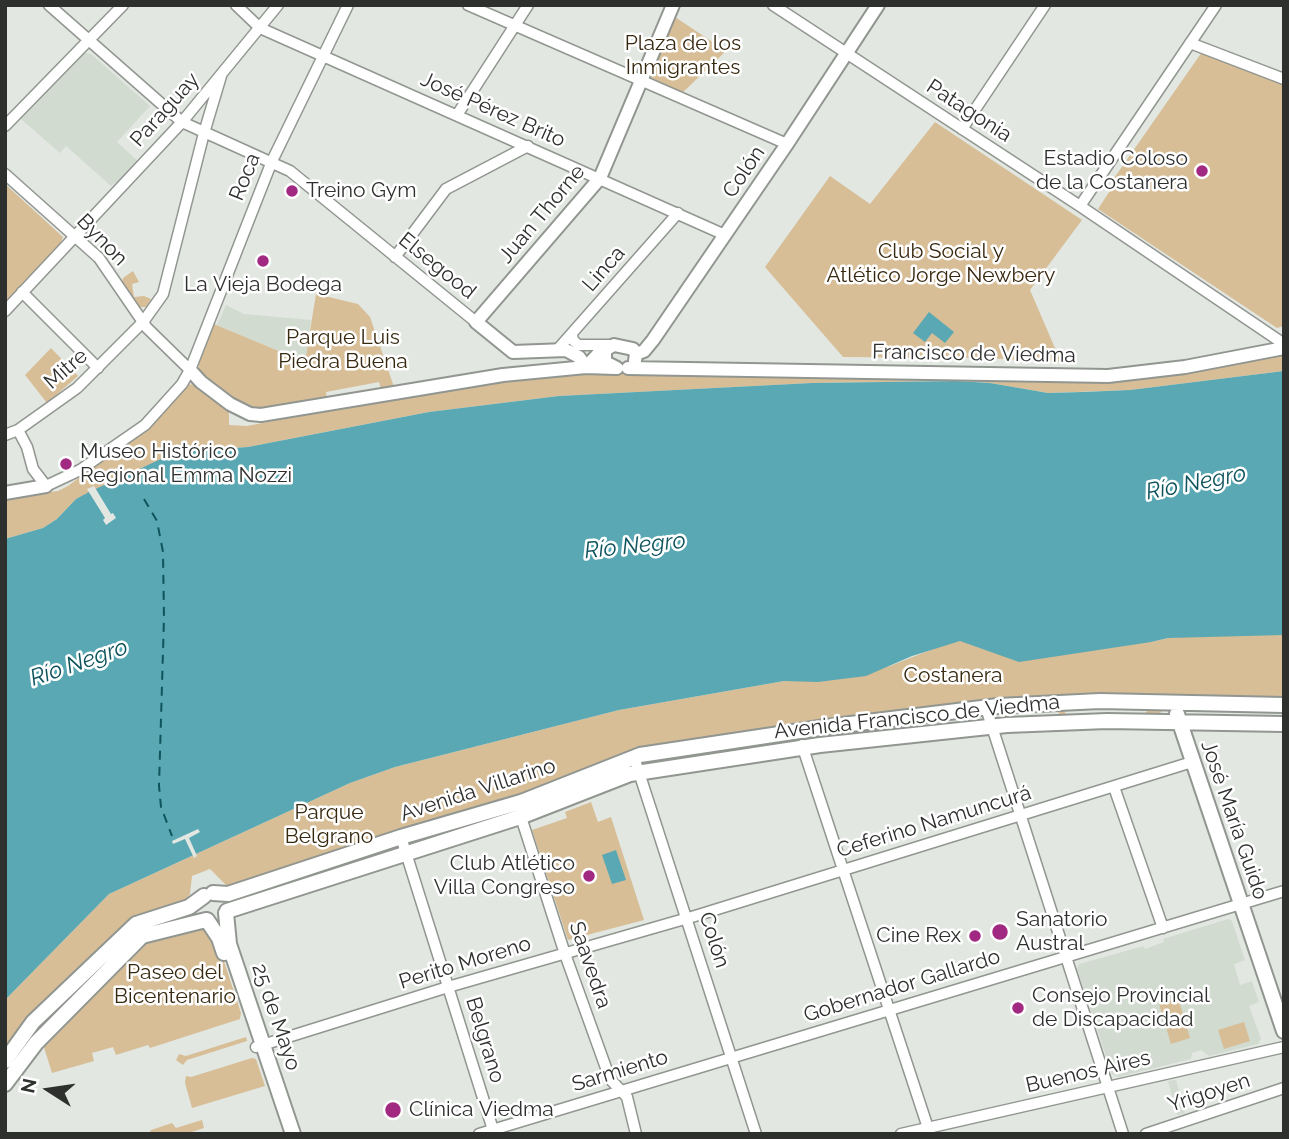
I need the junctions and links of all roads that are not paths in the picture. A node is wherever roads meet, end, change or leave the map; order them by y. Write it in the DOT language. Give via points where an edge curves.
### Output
graph roads {
  1 [pos="49,5"];
  2 [pos="123,5"];
  3 [pos="236,5"];
  4 [pos="278,5"];
  5 [pos="348,5"];
  6 [pos="468,5"];
  7 [pos="528,5"];
  8 [pos="673,5"];
  9 [pos="773,5"];
  10 [pos="877,5"];
  11 [pos="1045,5"];
  12 [pos="1216,5"];
  13 [pos="514,26"];
  14 [pos="260,28"];
  15 [pos="88,41"];
  16 [pos="1190,43"];
  17 [pos="846,53"];
  18 [pos="323,56"];
  19 [pos="221,76"];
  20 [pos="1284,79"];
  21 [pos="640,82"];
  22 [pos="457,115"];
  23 [pos="182,122"];
  24 [pos="5,126"];
  25 [pos="962,129"];
  26 [pos="204,133"];
  27 [pos="787,144"];
  28 [pos="528,146"];
  29 [pos="272,161"];
  30 [pos="5,174"];
  31 [pos="600,178"];
  32 [pos="1080,206"];
  33 [pos="678,213"];
  34 [pos="725,235"];
  35 [pos="74,236"];
  36 [pos="395,257"];
  37 [pos="22,292"];
  38 [pos="5,311"];
  39 [pos="143,322"];
  40 [pos="476,322"];
  41 [pos="572,335"];
  42 [pos="1284,346"];
  43 [pos="610,347"];
  44 [pos="558,349"];
  45 [pos="636,355"];
  46 [pos="586,367"];
  47 [pos="98,368"];
  48 [pos="622,368"];
  49 [pos="662,368"];
  50 [pos="190,370"];
  51 [pos="18,429"];
  52 [pos="5,435"];
  53 [pos="46,486"];
  54 [pos="5,493"];
  55 [pos="1174,702"];
  56 [pos="1284,705"];
  57 [pos="986,708"];
  58 [pos="1179,722"];
  59 [pos="1284,724"];
  60 [pos="993,727"];
  61 [pos="797,731"];
  62 [pos="803,749"];
  63 [pos="634,758"];
  64 [pos="1192,762"];
  65 [pos="639,773"];
  66 [pos="1114,787"];
  67 [pos="519,810"];
  68 [pos="1021,815"];
  69 [pos="401,836"];
  70 [pos="406,852"];
  71 [pos="844,870"];
  72 [pos="1284,891"];
  73 [pos="209,895"];
  74 [pos="1240,905"];
  75 [pos="227,912"];
  76 [pos="687,918"];
  77 [pos="206,920"];
  78 [pos="1163,928"];
  79 [pos="565,954"];
  80 [pos="1066,956"];
  81 [pos="448,987"];
  82 [pos="890,1010"];
  83 [pos="1284,1031"];
  84 [pos="260,1046"];
  85 [pos="1284,1047"];
  86 [pos="732,1057"];
  87 [pos="5,1061"];
  88 [pos="5,1084"];
  89 [pos="1107,1088"];
  90 [pos="1284,1088"];
  91 [pos="621,1091"];
  92 [pos="929,1131"];
  93 [pos="493,1132"];
  94 [pos="285,1134"];
  95 [pos="293,1134"];
  96 [pos="479,1134"];
  97 [pos="636,1134"];
  98 [pos="757,1134"];
  99 [pos="901,1134"];
  100 [pos="1123,1134"];
  101 [pos="1146,1134"];
  1 -- 15 [label="street, Elsegood"];
  2 -- 15 [label="street"];
  3 -- 14 [label="street, José Pérez Brito"];
  4 -- 14 [label="street, Paraguay"];
  5 -- 18 [label="street, Roca"];
  6 -- 13 [label="street"];
  7 -- 13 [label="street"];
  8 -- 21 [label="street, Juan Thorne"];
  9 -- 17 [label="street, Patagonia"];
  10 -- 17 [label="street, Colón"];
  11 -- 25 [label="street"];
  12 -- 16 [label="street"];
  13 -- 21 [label="street"];
  13 -- 22 [label="street"];
  14 -- 18 [label="street, José Pérez Brito"];
  14 -- 19 [label="street, Paraguay"];
  15 -- 23 [label="street, Elsegood"];
  15 -- 24 [label="street"];
  16 -- 20 [label="street"];
  16 -- 32 [label="street"];
  17 -- 25 [label="street, Patagonia"];
  17 -- 27 [label="street, Colón"];
  18 -- 22 [label="street, José Pérez Brito"];
  18 -- 29 [label="street, Roca"];
  19 -- 23 [label="street, Paraguay"];
  19 -- 26 [label="street, Mitre"];
  21 -- 27 [label="street"];
  21 -- 31 [label="street, Juan Thorne"];
  22 -- 28 [label="street, José Pérez Brito"];
  23 -- 26 [label="street, Elsegood"];
  23 -- 35 [label="street, Paraguay"];
  25 -- 32 [label="street, Patagonia"];
  26 -- 29 [label="street, Elsegood"];
  26 -- 39 [label="street, Mitre" via="166,285"];
  27 -- 34 [label="street, Colón"];
  28 -- 31 [label="street, José Pérez Brito"];
  28 -- 36 [label="street" via="446,188"];
  29 -- 36 [label="street, Elsegood"];
  29 -- 50 [label="street, Roca"];
  30 -- 35 [label="street, Bynon"];
  31 -- 33 [label="street, José Pérez Brito"];
  31 -- 40 [label="street, Juan Thorne"];
  32 -- 42 [label="street, Patagonia"];
  33 -- 34 [label="street, José Pérez Brito"];
  33 -- 41 [label="street, Linca"];
  34 -- 45 [label="street, Colón" via="653,340"];
  35 -- 37 [label="street, Paraguay"];
  35 -- 39 [label="street, Bynon" via="99,258"];
  36 -- 40 [label="street, Elsegood"];
  37 -- 38 [label="street, Paraguay"];
  37 -- 47 [label="street"];
  39 -- 47 [label="street, Mitre"];
  39 -- 50 [label="street, Bynon"];
  40 -- 44 [label="street, Elsegood" via="513,352"];
  41 -- 43 [label="street" via="578,345"];
  41 -- 44 [label="street, Linca"];
  42 -- 49 [label="street, Francisco de Viedma" via="1185,367 1108,376"];
  43 -- 45 [label="street, Francisco de Viedma" via="629,347"];
  43 -- 46 [label="street"];
  43 -- 48 [label="street" via="605,362"];
  44 -- 46 [label="street" via="575,354"];
  45 -- 48 [label="street"];
  45 -- 49 [label="street, Francisco de Viedma"];
  46 -- 48 [label="street, Francisco de Viedma"];
  46 -- 50 [label="street, Francisco de Viedma" via="503,375 261,415 230,404"];
  47 -- 51 [label="street, Mitre"];
  48 -- 49 [label="street, Francisco de Viedma"];
  50 -- 53 [label="street, Roca" via="145,425 80,470"];
  51 -- 52 [label="street, Mitre"];
  51 -- 53 [label="street" via="33,469"];
  53 -- 54 [label="street"];
  55 -- 56 [label="main road, Avenida Francisco de Viedma"];
  55 -- 57 [label="main road, Avenida Francisco de Viedma"];
  55 -- 58 [label="main road, José María Guido"];
  57 -- 60 [label="street"];
  57 -- 61 [label="main road, Avenida Francisco de Viedma"];
  58 -- 59 [label="main road, Avenida Francisco de Viedma"];
  58 -- 60 [label="main road, Avenida Francisco de Viedma"];
  58 -- 64 [label="main road, José María Guido"];
  60 -- 62 [label="main road, Avenida Francisco de Viedma"];
  60 -- 68 [label="street"];
  61 -- 62 [label="street"];
  61 -- 63 [label="main road, Avenida Francisco de Viedma"];
  62 -- 65 [label="main road, Avenida Francisco de Viedma"];
  62 -- 71 [label="street"];
  63 -- 65 [label="street, Colón"];
  63 -- 67 [label="main road, Avenida Villarino"];
  64 -- 66 [label="street, Ceferino Namuncurá"];
  64 -- 74 [label="main road, José María Guido"];
  65 -- 67 [label="main road, Avenida Villarino"];
  65 -- 76 [label="street, Colón"];
  66 -- 68 [label="street, Ceferino Namuncurá"];
  66 -- 78 [label="street"];
  67 -- 69 [label="main road, Avenida Villarino"];
  67 -- 70 [label="main road, Avenida Villarino"];
  67 -- 79 [label="street, Saavedra"];
  68 -- 71 [label="street, Ceferino Namuncurá"];
  68 -- 80 [label="street"];
  69 -- 70 [label="street, Belgrano"];
  69 -- 73 [label="main road, Avenida Villarino" via="228,894"];
  70 -- 75 [label="main road, Avenida Villarino"];
  70 -- 81 [label="street, Belgrano"];
  71 -- 76 [label="street, Ceferino Namuncurá"];
  71 -- 82 [label="street"];
  72 -- 74 [label="street, Gobernador Gallardo"];
  73 -- 75 [label="main road, 25 de Mayo" via="225,899"];
  73 -- 77 [label="main road, 25 de Mayo" via="199,908"];
  73 -- 87 [label="main road, Avenida Villarino" via="189,907 136,924 33,1022"];
  74 -- 78 [label="street, Gobernador Gallardo"];
  74 -- 83 [label="main road, José María Guido"];
  75 -- 77 [label="main road" via="219,921"];
  75 -- 84 [label="main road, 25 de Mayo" via="229,944"];
  76 -- 79 [label="street, Perito Moreno"];
  76 -- 86 [label="street, Colón"];
  77 -- 84 [label="main road, 25 de Mayo" via="219,938"];
  77 -- 88 [label="main road" via="142,936 36,1043"];
  78 -- 80 [label="street, Gobernador Gallardo"];
  79 -- 81 [label="street, Perito Moreno"];
  79 -- 91 [label="street, Saavedra" via="610,1079"];
  80 -- 82 [label="street, Gobernador Gallardo"];
  80 -- 89 [label="street"];
  81 -- 84 [label="street, Perito Moreno"];
  81 -- 93 [label="street, Belgrano"];
  82 -- 86 [label="street, Gobernador Gallardo"];
  82 -- 92 [label="street"];
  84 -- 94 [label="main road, 25 de Mayo"];
  84 -- 95 [label="main road, 25 de Mayo"];
  85 -- 89 [label="street, Buenos Aires"];
  86 -- 91 [label="street, Sarmiento"];
  86 -- 98 [label="street, Colón"];
  89 -- 92 [label="street, Buenos Aires"];
  89 -- 100 [label="street"];
  90 -- 101 [label="street, Yrigoyen"];
  91 -- 93 [label="street, Sarmiento"];
  91 -- 97 [label="street, Saavedra" via="627,1097"];
  92 -- 99 [label="street, Buenos Aires"];
  93 -- 96 [label="street, Sarmiento"];
}
